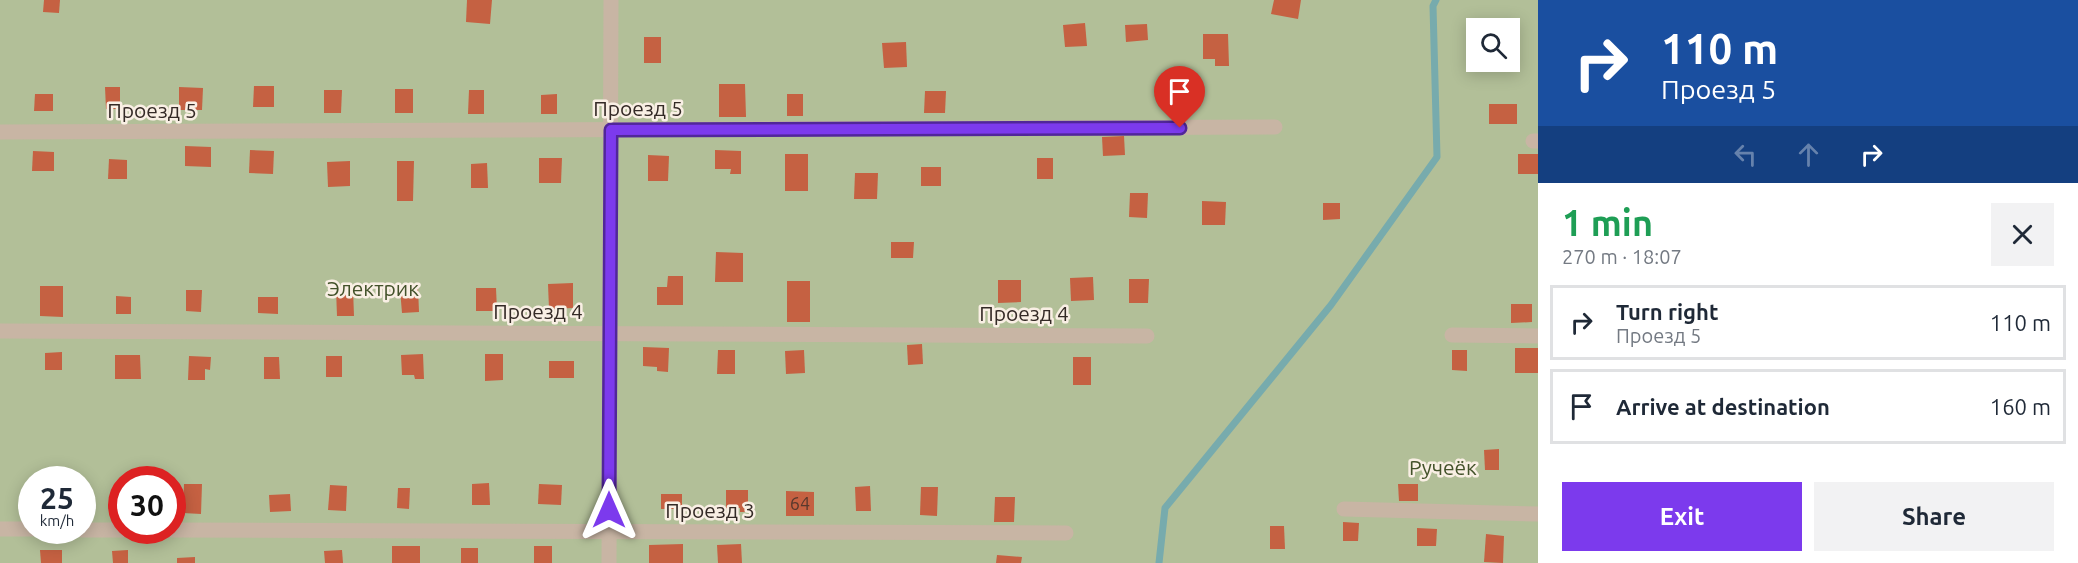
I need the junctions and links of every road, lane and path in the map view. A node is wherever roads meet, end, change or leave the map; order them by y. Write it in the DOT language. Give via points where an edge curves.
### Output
graph roads {
  1 [pos="611,0"];
  2 [pos="1275,127"];
  3 [pos="611,130"];
  4 [pos="0,132"];
  5 [pos="0,331"];
  6 [pos="610,334"];
  7 [pos="1452,335"];
  8 [pos="1148,336"];
  9 [pos="1538,336"];
  10 [pos="1344,508"];
  11 [pos="1538,514"];
  12 [pos="0,529"];
  13 [pos="18,529"];
  14 [pos="186,530"];
  15 [pos="609,532"];
  16 [pos="1066,534"];
  17 [pos="609,563"];
  1 -- 3 [label="street"];
  2 -- 3 [label="street, Проезд 5"];
  3 -- 4 [label="street, Проезд 5"];
  3 -- 6 [label="street"];
  5 -- 6 [label="street, Проезд 4"];
  6 -- 8 [label="street, Проезд 4"];
  6 -- 15 [label="street"];
  7 -- 9 [label="street"];
  10 -- 11 [label="street"];
  12 -- 13 [label="street"];
  14 -- 15 [label="street, Проезд 3"];
  15 -- 16 [label="street, Проезд 3"];
  15 -- 17 [label="street"];
}
